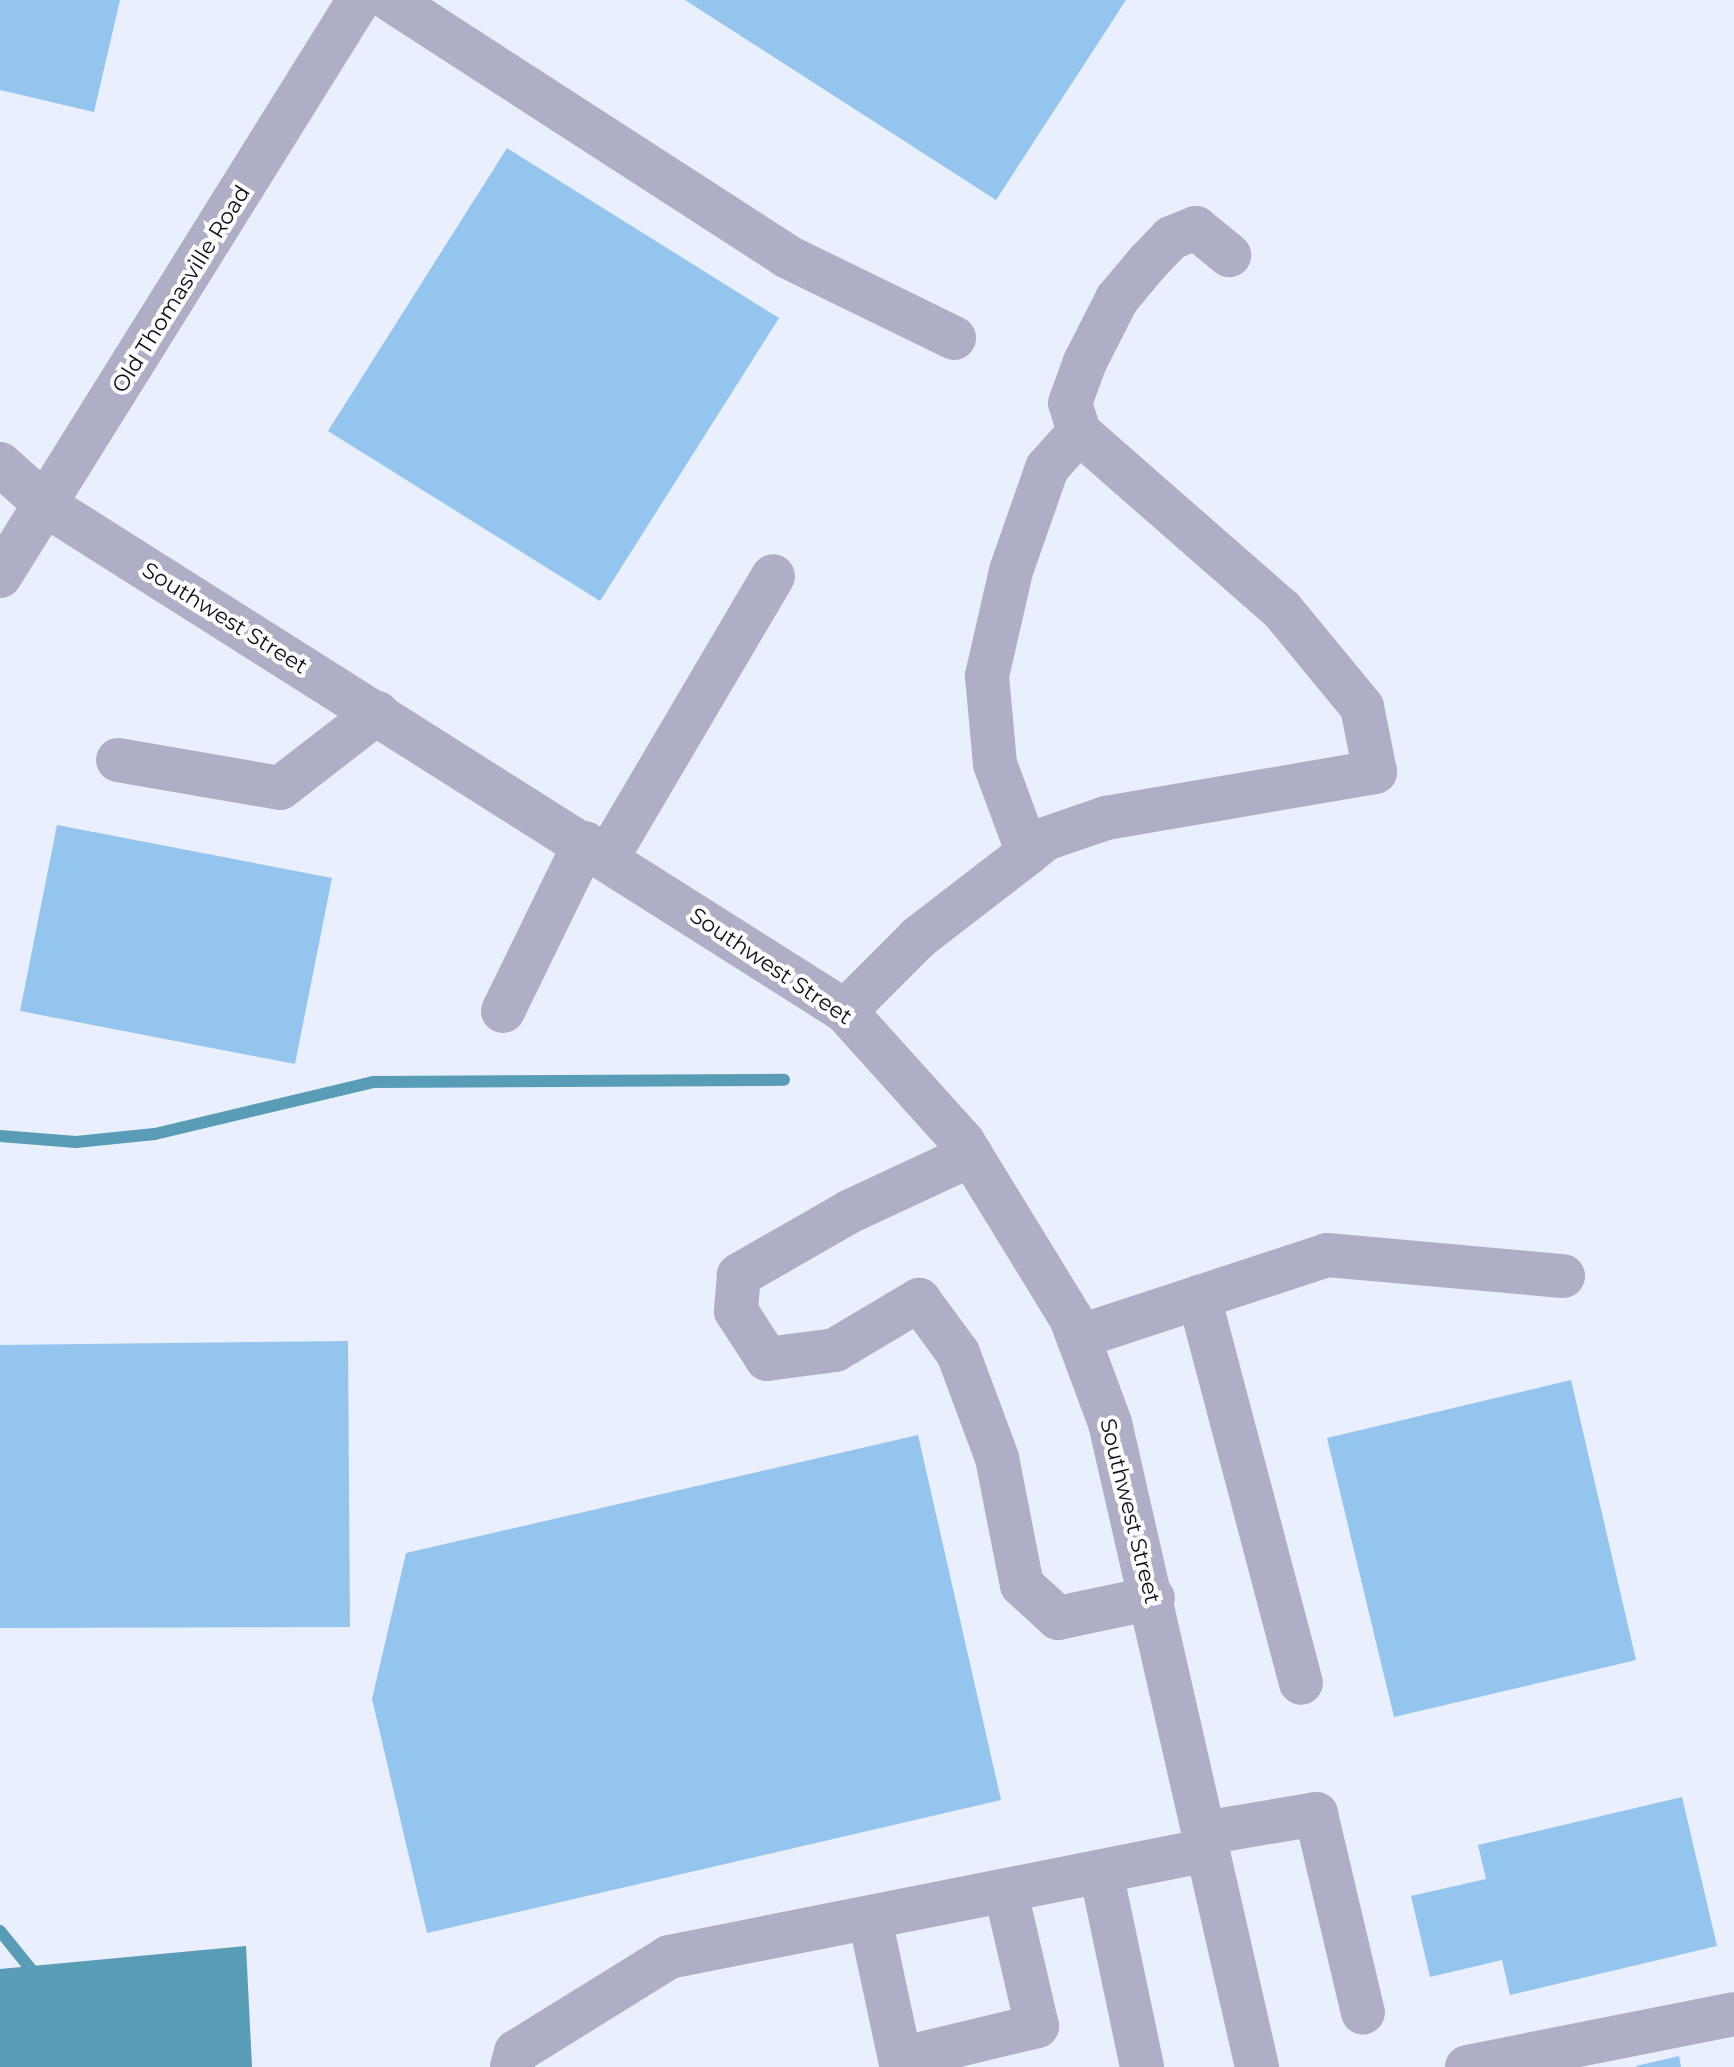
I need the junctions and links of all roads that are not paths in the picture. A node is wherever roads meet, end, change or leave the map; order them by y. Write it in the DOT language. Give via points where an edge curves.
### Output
graph roads {
  1 [pos="359,0"];
  2 [pos="391,0"];
  3 [pos="1229,255"];
  4 [pos="954,338"];
  5 [pos="1079,432"];
  6 [pos="0,464"];
  7 [pos="47,506"];
  8 [pos="0,576"];
  9 [pos="773,576"];
  10 [pos="377,713"];
  11 [pos="118,760"];
  12 [pos="596,850"];
  13 [pos="1028,853"];
  14 [pos="503,1011"];
  15 [pos="845,1011"];
  16 [pos="971,1155"];
  17 [pos="1563,1276"];
  18 [pos="1199,1297"];
  19 [pos="1078,1337"];
  20 [pos="1153,1598"];
  21 [pos="1301,1683"];
  22 [pos="1206,1841"];
  23 [pos="1101,1872"];
  24 [pos="1006,1893"];
  25 [pos="870,1919"];
  26 [pos="1363,2013"];
  27 [pos="1734,2014"];
  28 [pos="512,2067"];
  29 [pos="1142,2067"];
  30 [pos="1257,2067"];
  31 [pos="1467,2067"];
  1 -- 7 [label="street, Old Thomasville Road"];
  2 -- 4 [label="street" via="786,256"];
  3 -- 5 [label="street" via="1196,228 1171,238 1148,262 1117,299 1085,362 1070,403"];
  5 -- 13 [label="street" via="1047,468 1011,571 987,676 995,764"];
  5 -- 13 [label="street" via="1282,610 1362,707 1375,772 1106,818 1045,839"];
  6 -- 7 [label="street, Southwest Street"];
  7 -- 8 [label="street, Old Thomasville Road"];
  7 -- 10 [label="street, Southwest Street"];
  9 -- 12 [label="street"];
  10 -- 11 [label="street" via="280,788"];
  10 -- 12 [label="street, Southwest Street"];
  12 -- 14 [label="street"];
  12 -- 15 [label="street, Southwest Street"];
  13 -- 15 [label="street" via="919,937"];
  15 -- 16 [label="street, Southwest Street"];
  16 -- 19 [label="street, Southwest Street" via="1013,1215"];
  16 -- 20 [label="street" via="849,1212 739,1275 736,1311 767,1359 835,1350 919,1300 958,1353 997,1458 1022,1585 1058,1618"];
  17 -- 18 [label="street" via="1327,1255"];
  18 -- 19 [label="street"];
  18 -- 21 [label="street"];
  19 -- 20 [label="street, Southwest Street" via="1110,1423"];
  20 -- 22 [label="street, Southwest Street"];
  22 -- 23 [label="street"];
  22 -- 26 [label="street" via="1316,1814"];
  22 -- 30 [label="street, Southwest Street"];
  23 -- 24 [label="street"];
  23 -- 29 [label="street"];
  24 -- 25 [label="street"];
  24 -- 25 [label="street" via="1037,2026 900,2059"];
  25 -- 28 [label="street" via="669,1957 516,2052"];
  27 -- 31 [label="street"];
}
